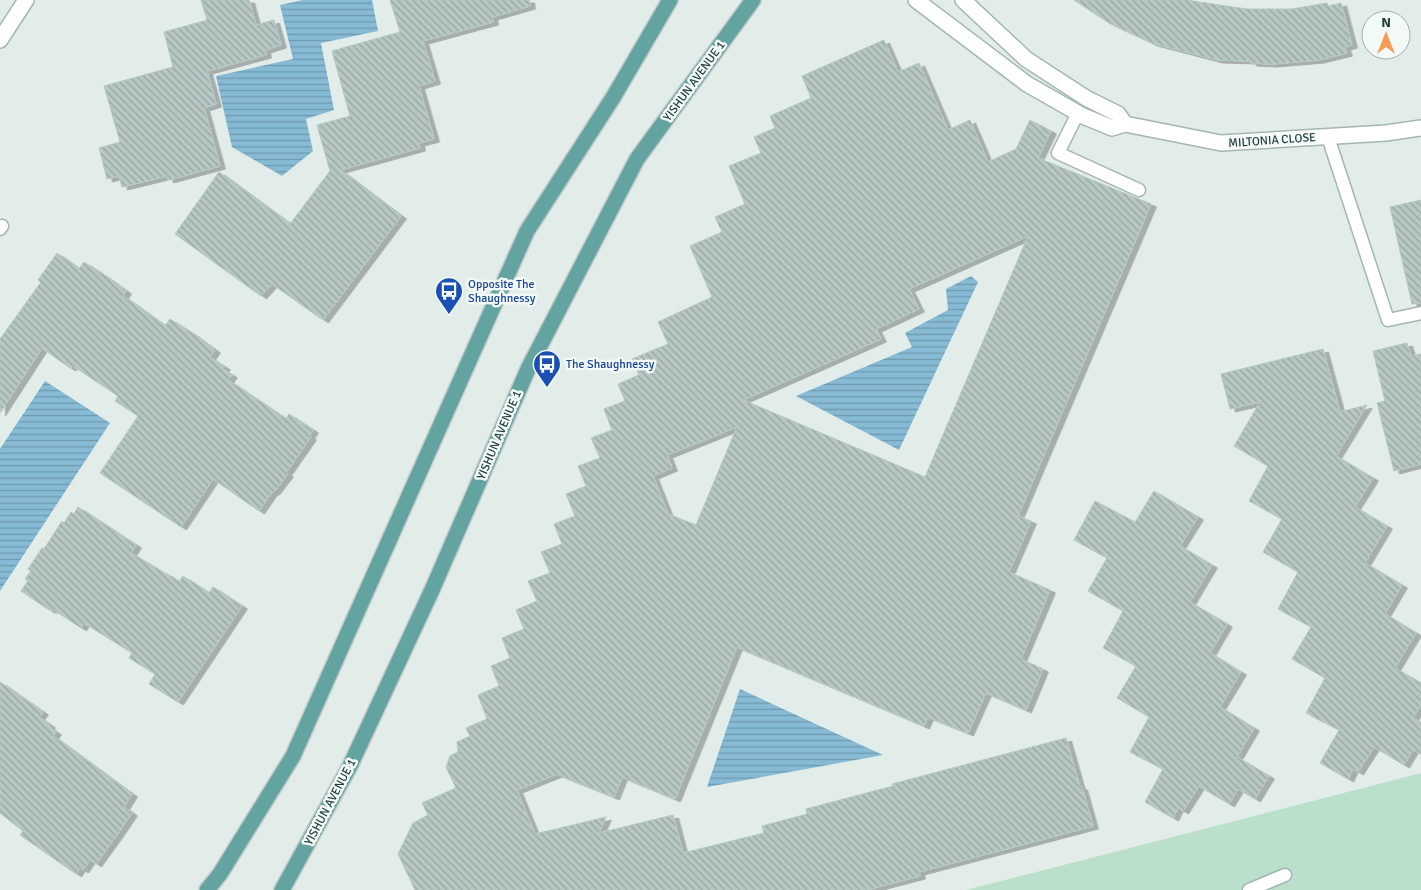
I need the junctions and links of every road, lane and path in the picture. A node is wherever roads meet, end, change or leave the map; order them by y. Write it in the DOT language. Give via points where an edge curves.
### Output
graph roads {
  1 [pos="26,0"];
  2 [pos="670,0"];
  3 [pos="753,0"];
  4 [pos="916,0"];
  5 [pos="963,0"];
  6 [pos="0,39"];
  7 [pos="1086,98"];
  8 [pos="1078,113"];
  9 [pos="1125,124"];
  10 [pos="1421,128"];
  11 [pos="1328,137"];
  12 [pos="1139,190"];
  13 [pos="1421,313"];
  14 [pos="1285,875"];
  15 [pos="208,890"];
  16 [pos="282,890"];
  17 [pos="1249,890"];
  1 -- 6 [label="street"];
  2 -- 15 [label="main road" via="614,96 527,231 293,756"];
  3 -- 16 [label="main road, YISHUN AVENUE 1" via="637,159 528,369 432,590 350,766"];
  4 -- 8 [label="street, MILTONIA CLOSE" via="1027,84"];
  5 -- 7 [label="street, MILTONIA CLOSE" via="1026,59"];
  7 -- 8 [label="street"];
  7 -- 9 [label="street, MILTONIA CLOSE" via="1118,114"];
  8 -- 9 [label="street, MILTONIA CLOSE" via="1112,128"];
  8 -- 12 [label="lane" via="1058,153"];
  9 -- 11 [label="street, MILTONIA CLOSE" via="1221,143"];
  10 -- 11 [label="street, MILTONIA CLOSE"];
  11 -- 13 [label="lane" via="1388,320"];
  14 -- 17 [label="lane"];
}
